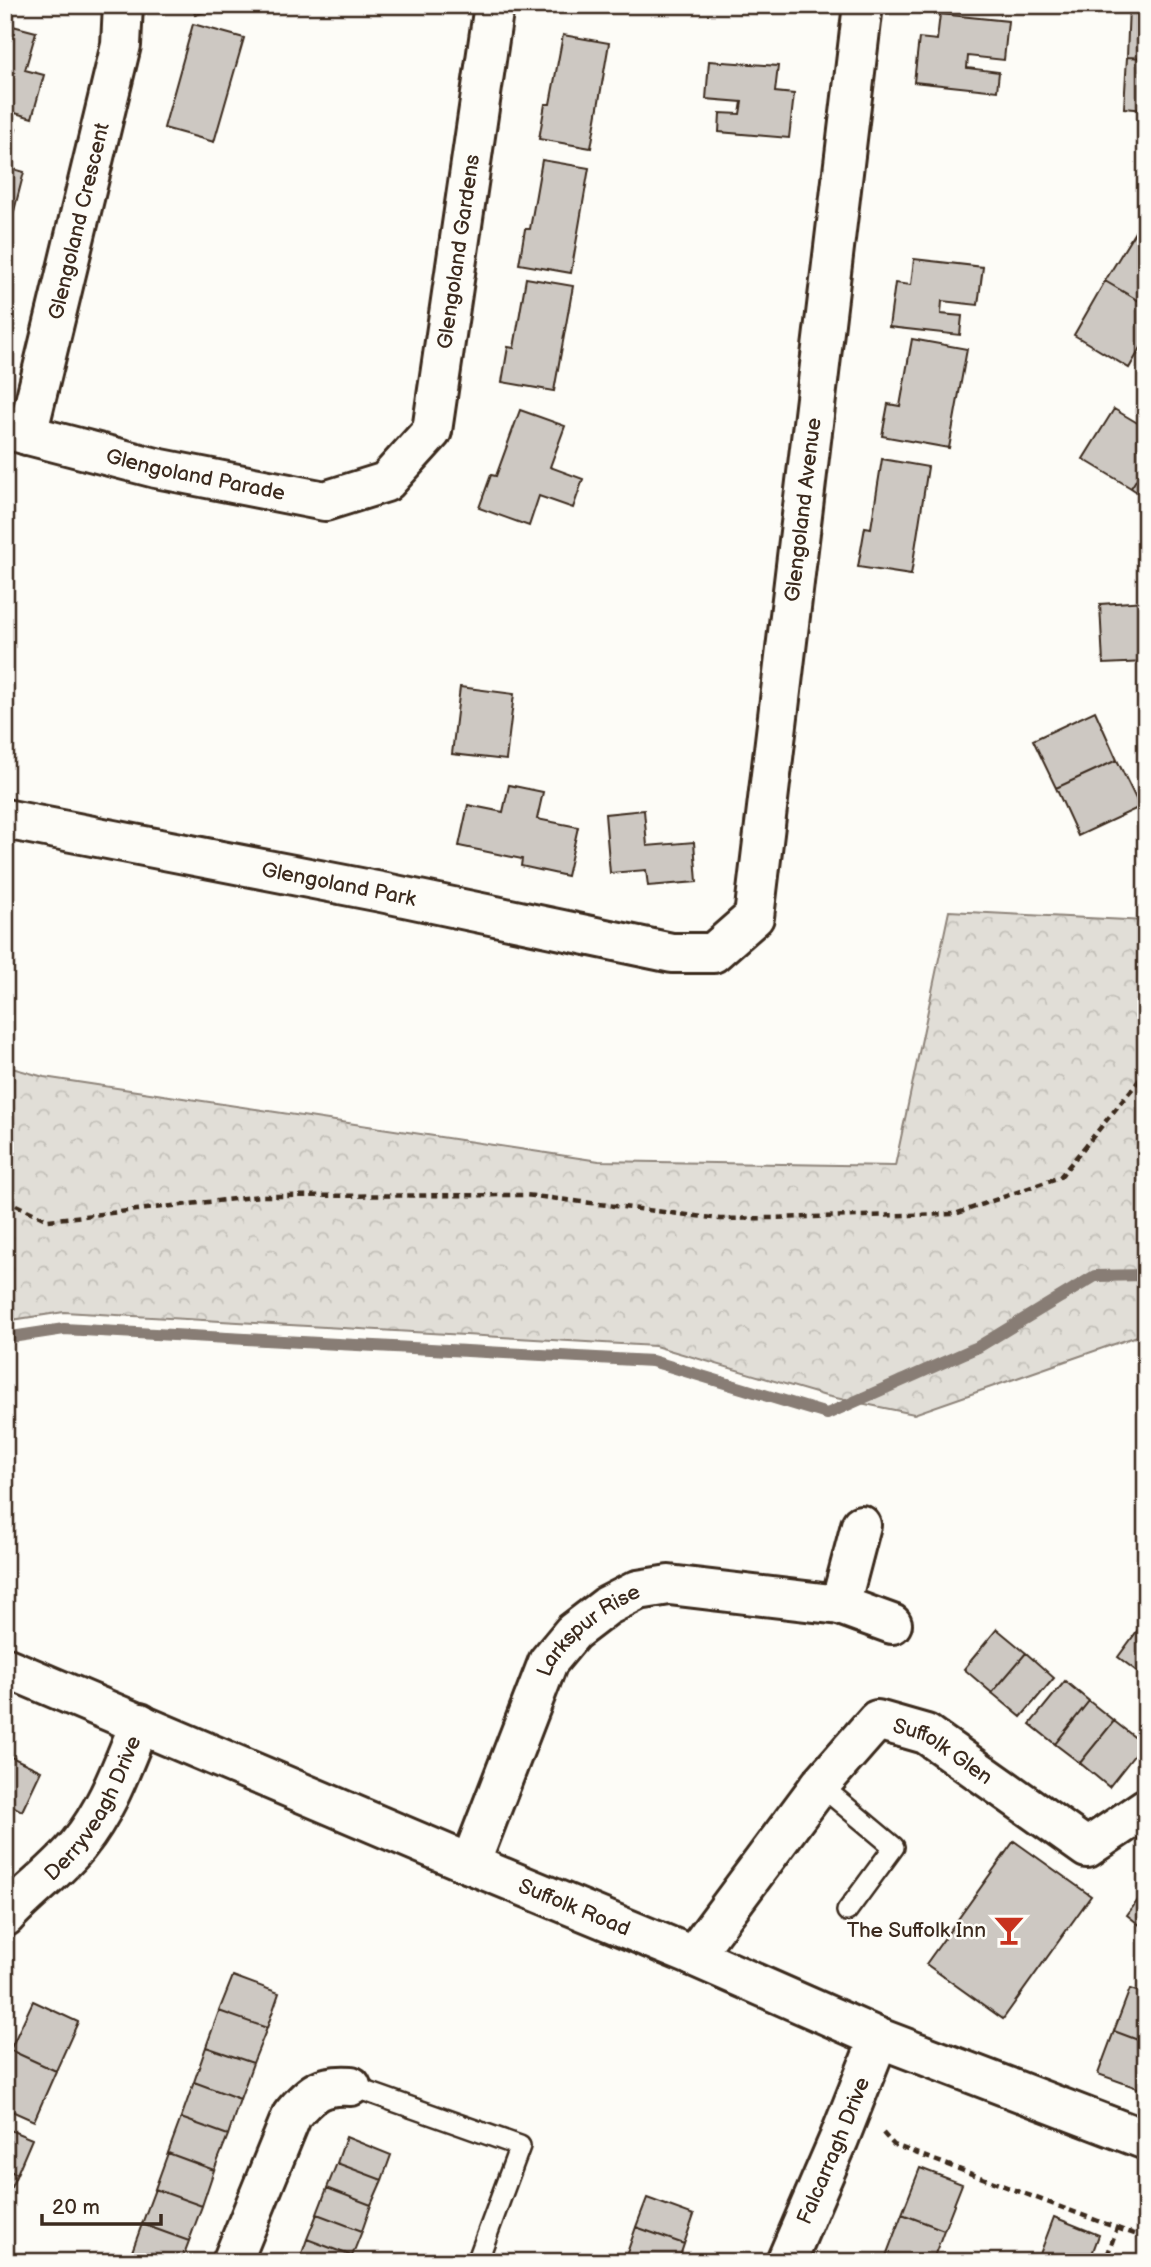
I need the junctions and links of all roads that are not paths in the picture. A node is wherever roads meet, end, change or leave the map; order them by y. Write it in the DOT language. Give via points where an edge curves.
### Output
graph roads {
  1 [pos="123,5"];
  2 [pos="494,5"];
  3 [pos="863,5"];
  4 [pos="16,432"];
  5 [pos="386,482"];
  6 [pos="5,819"];
  7 [pos="672,953"];
  8 [pos="861,1525"];
  9 [pos="840,1605"];
  10 [pos="892,1624"];
  11 [pos="7,1673"];
  12 [pos="140,1723"];
  13 [pos="820,1785"];
  14 [pos="1146,1808"];
  15 [pos="470,1864"];
  16 [pos="847,1911"];
  17 [pos="5,1917"];
  18 [pos="693,1956"];
  19 [pos="879,2038"];
  20 [pos="351,2086"];
  21 [pos="1146,2140"];
  22 [pos="232,2262"];
  23 [pos="477,2262"];
  24 [pos="786,2262"];
  1 -- 4 [label="street, Glengoland Crescent" via="121,45"];
  2 -- 5 [label="street, Glengoland Gardens" via="432,431"];
  3 -- 7 [label="street, Glengoland Avenue" via="754,918 713,953"];
  4 -- 5 [label="street, Glengoland Parade" via="156,468 325,501"];
  6 -- 7 [label="street, Glengoland Park"];
  8 -- 9 [label="street"];
  9 -- 10 [label="street, Larkspur Rise"];
  9 -- 15 [label="street, Larkspur Rise" via="669,1585 638,1590 607,1606 573,1632 548,1662"];
  11 -- 12 [label="street, Suffolk Road"];
  12 -- 15 [label="street, Suffolk Road"];
  12 -- 17 [label="street, Derryveagh Drive" via="103,1811 78,1847"];
  13 -- 14 [label="street, Suffolk Glen" via="877,1720 926,1734 1087,1848"];
  13 -- 16 [label="lane" via="894,1847"];
  13 -- 18 [label="street, Suffolk Glen"];
  15 -- 18 [label="street, Suffolk Road"];
  18 -- 19 [label="street, Suffolk Road"];
  19 -- 21 [label="street, Suffolk Road"];
  19 -- 24 [label="street, Falcarragh Drive"];
  20 -- 22 [label="street" via="317,2090 292,2115"];
  20 -- 23 [label="lane" via="520,2146"];
}
